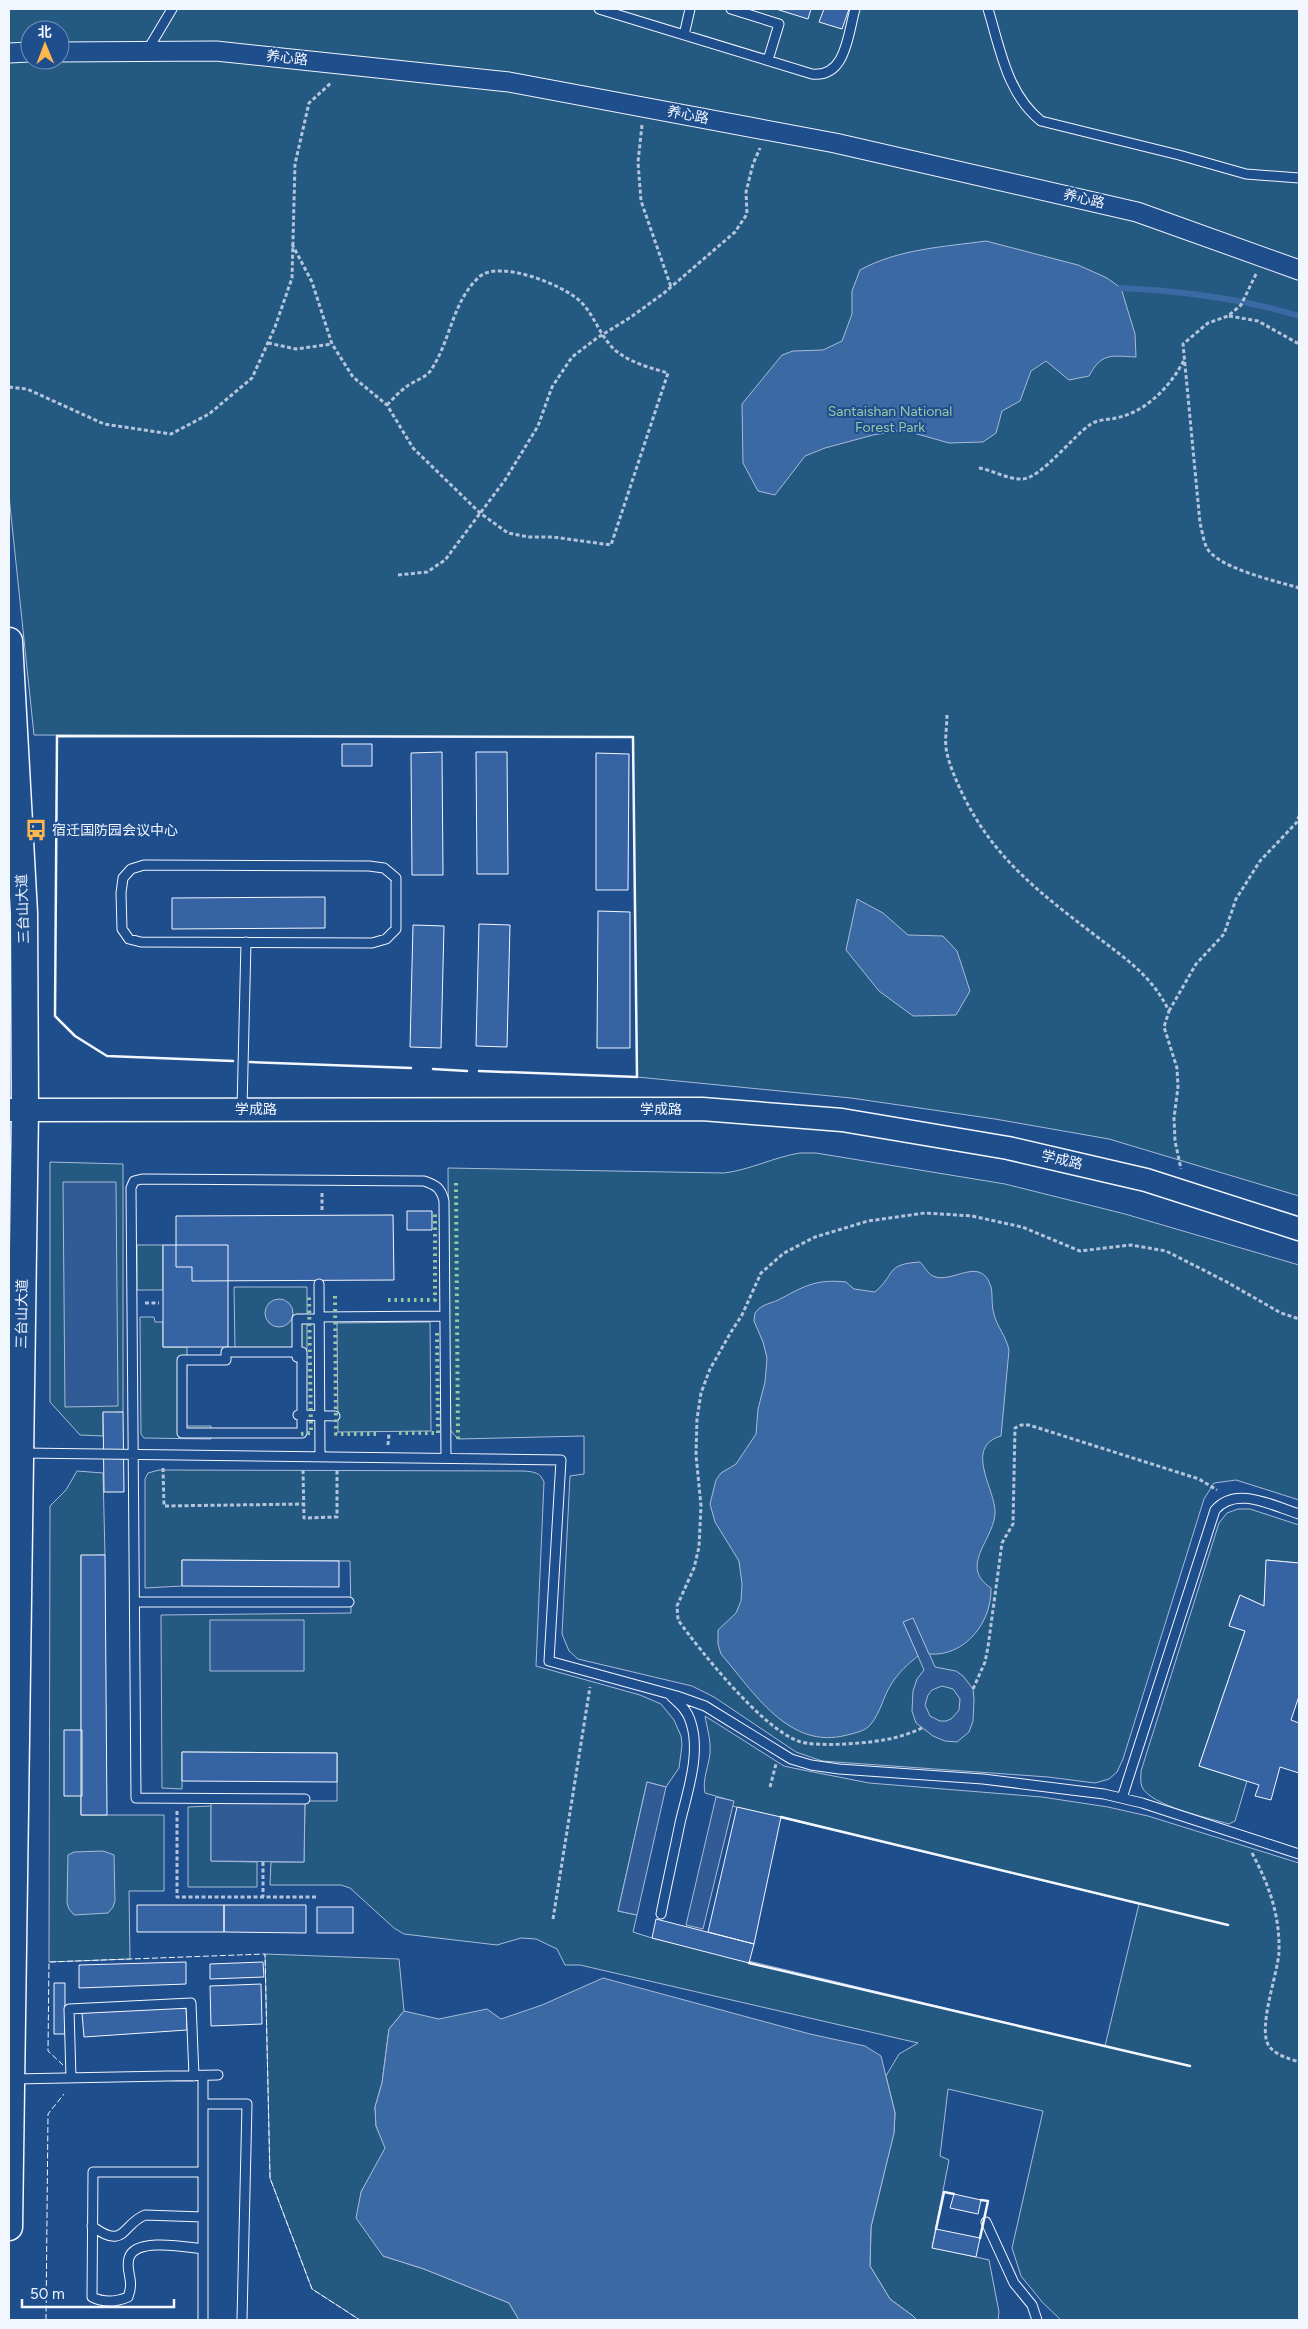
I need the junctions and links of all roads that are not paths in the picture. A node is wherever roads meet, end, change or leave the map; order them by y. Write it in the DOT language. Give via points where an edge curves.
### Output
graph roads {
  1 [pos="172,9"];
  2 [pos="599,9"];
  3 [pos="690,9"];
  4 [pos="730,9"];
  5 [pos="855,9"];
  6 [pos="988,9"];
  7 [pos="684,35"];
  8 [pos="146,51"];
  9 [pos="70,52"];
  10 [pos="768,60"];
  11 [pos="1299,178"];
  12 [pos="1299,270"];
  13 [pos="9,641"];
  14 [pos="246,942"];
  15 [pos="17,1110"];
  16 [pos="242,1110"];
  17 [pos="16,1138"];
  18 [pos="1299,1229"];
  19 [pos="319,1284"];
  20 [pos="445,1316"];
  21 [pos="319,1318"];
  22 [pos="297,1352"];
  23 [pos="302,1415"];
  24 [pos="320,1415"];
  25 [pos="335,1416"];
  26 [pos="20,1453"];
  27 [pos="133,1454"];
  28 [pos="320,1457"];
  29 [pos="446,1458"];
  30 [pos="1299,1514"];
  31 [pos="135,1602"];
  32 [pos="349,1602"];
  33 [pos="669,1694"];
  34 [pos="1122,1798"];
  35 [pos="305,1799"];
  36 [pos="1299,1854"];
  37 [pos="661,1914"];
  38 [pos="11,1940"];
  39 [pos="218,2075"];
  40 [pos="199,2076"];
  41 [pos="71,2078"];
  42 [pos="10,2079"];
  43 [pos="203,2104"];
  44 [pos="203,2172"];
  45 [pos="203,2217"];
  46 [pos="986,2222"];
  47 [pos="92,2226"];
  48 [pos="9,2227"];
  49 [pos="203,2249"];
  50 [pos="203,2320"];
  51 [pos="242,2320"];
  52 [pos="1037,2320"];
  1 -- 8 [label="lane"];
  2 -- 7 [label="lane"];
  3 -- 7 [label="lane"];
  4 -- 10 [label="lane" via="779,24"];
  5 -- 10 [label="lane" via="835,69 812,74"];
  6 -- 11 [label="lane" via="1009,79 1027,110 1041,120 1246,174"];
  7 -- 10 [label="lane"];
  8 -- 9 [label="street, 养心路"];
  8 -- 12 [label="street, 养心路" via="216,51 510,82 769,130 1138,212"];
  13 -- 15 [label="main road, 三台山大道" via="24,913"];
  14 -- 14 [label="lane" via="372,943 386,939 396,929 396,878 384,868 369,866 144,865 131,869 124,878 122,929 129,939 141,942"];
  14 -- 16 [label="lane"];
  15 -- 16 [label="street, 学成路"];
  15 -- 17 [label="main road, 三台山大道"];
  16 -- 18 [label="street, 学成路" via="702,1109 842,1120 1008,1148 1146,1180"];
  17 -- 26 [label="main road, 三台山大道" via="20,1171"];
  19 -- 21 [label="lane"];
  20 -- 21 [label="lane"];
  20 -- 27 [label="lane" via="444,1200 434,1185 424,1181 134,1181 131,1188"];
  20 -- 29 [label="lane"];
  21 -- 22 [label="lane" via="297,1319"];
  21 -- 24 [label="lane"];
  22 -- 23 [label="lane" via="302,1352"];
  22 -- 23 [label="lane" via="226,1352 226,1360 182,1360 182,1433 302,1433"];
  23 -- 24 [label="lane"];
  24 -- 25 [label="lane"];
  24 -- 28 [label="lane"];
  26 -- 27 [label="lane"];
  26 -- 38 [label="main road, 三台山大道"];
  27 -- 28 [label="lane"];
  27 -- 31 [label="lane"];
  28 -- 29 [label="lane"];
  29 -- 33 [label="lane" via="561,1460 549,1661"];
  30 -- 34 [label="lane" via="1243,1497 1222,1501 1215,1510"];
  31 -- 32 [label="lane"];
  31 -- 35 [label="lane" via="136,1798"];
  33 -- 34 [label="lane" via="705,1706 791,1759 810,1765 983,1779"];
  33 -- 37 [label="lane" via="683,1707 692,1725 693,1750 690,1780"];
  34 -- 36 [label="lane"];
  38 -- 42 [label="main road, 三台山大道"];
  39 -- 40 [label="lane"];
  40 -- 41 [label="lane"];
  40 -- 41 [label="lane" via="191,2003 69,2009"];
  40 -- 43 [label="lane"];
  41 -- 42 [label="lane"];
  42 -- 48 [label="main road, 三台山大道"];
  43 -- 44 [label="lane"];
  43 -- 51 [label="lane" via="247,2104"];
  44 -- 45 [label="lane"];
  44 -- 47 [label="lane" via="93,2172"];
  45 -- 47 [label="lane" via="145,2215 137,2218 124,2233 113,2236"];
  45 -- 49 [label="lane"];
  46 -- 52 [label="lane" via="1014,2283 1032,2305"];
  47 -- 49 [label="lane" via="92,2297 98,2301 117,2301 128,2297 132,2281 129,2259 139,2247"];
  49 -- 50 [label="lane"];
}
